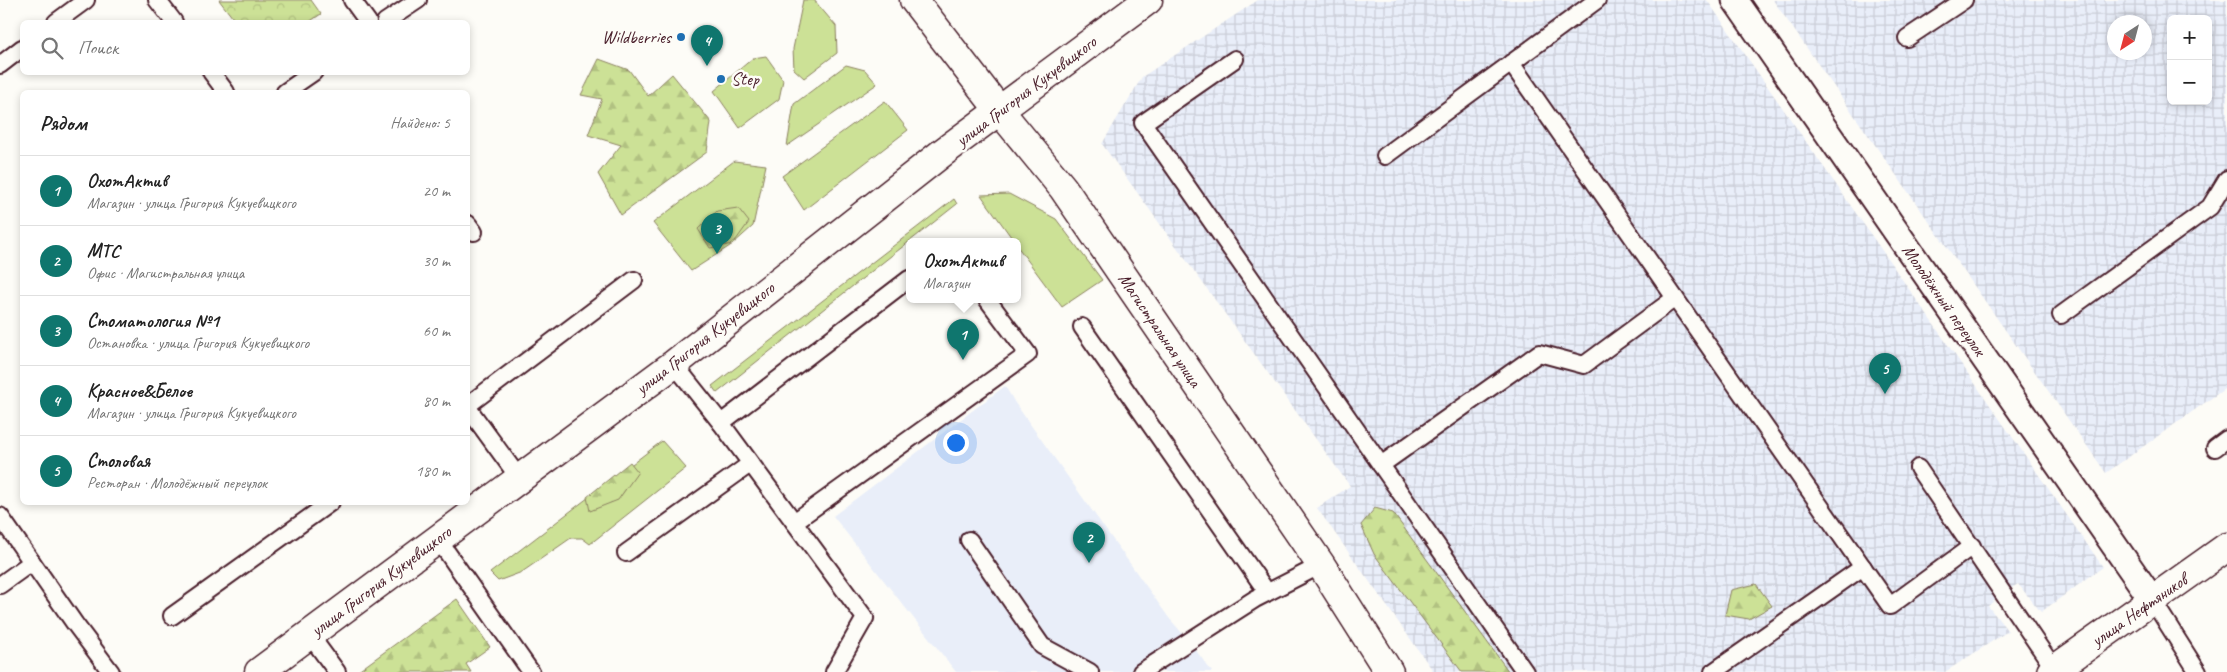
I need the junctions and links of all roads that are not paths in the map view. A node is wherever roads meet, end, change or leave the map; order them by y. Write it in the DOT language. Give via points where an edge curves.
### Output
graph roads {
  1 [pos="86,0"];
  2 [pos="157,0"];
  3 [pos="352,0"];
  4 [pos="418,0"];
  5 [pos="914,0"];
  6 [pos="1148,0"];
  7 [pos="1597,0"];
  8 [pos="1735,0"];
  9 [pos="1964,0"];
  10 [pos="59,20"];
  11 [pos="172,20"];
  12 [pos="367,20"];
  13 [pos="388,20"];
  14 [pos="1908,38"];
  15 [pos="20,50"];
  16 [pos="1236,59"];
  17 [pos="1511,63"];
  18 [pos="0,65"];
  19 [pos="213,75"];
  20 [pos="310,75"];
  21 [pos="224,90"];
  22 [pos="288,90"];
  23 [pos="999,110"];
  24 [pos="1385,156"];
  25 [pos="2227,179"];
  26 [pos="634,280"];
  27 [pos="906,281"];
  28 [pos="1675,298"];
  29 [pos="990,303"];
  30 [pos="2061,315"];
  31 [pos="1082,327"];
  32 [pos="674,364"];
  33 [pos="470,405"];
  34 [pos="470,410"];
  35 [pos="721,423"];
  36 [pos="750,464"];
  37 [pos="1381,465"];
  38 [pos="1918,468"];
  39 [pos="518,478"];
  40 [pos="327,505"];
  41 [pos="0,516"];
  42 [pos="794,522"];
  43 [pos="438,538"];
  44 [pos="969,540"];
  45 [pos="1972,546"];
  46 [pos="2227,547"];
  47 [pos="626,553"];
  48 [pos="32,562"];
  49 [pos="1321,565"];
  50 [pos="1863,567"];
  51 [pos="0,586"];
  52 [pos="1268,592"];
  53 [pos="2153,600"];
  54 [pos="172,616"];
  55 [pos="310,634"];
  56 [pos="2053,671"];
  57 [pos="111,672"];
  58 [pos="259,672"];
  59 [pos="338,672"];
  60 [pos="531,672"];
  61 [pos="834,672"];
  62 [pos="1090,672"];
  63 [pos="1141,672"];
  64 [pos="1389,672"];
  65 [pos="1525,672"];
  66 [pos="1713,672"];
  67 [pos="2198,672"];
  1 -- 10 [label="lane"];
  2 -- 11 [label="lane"];
  3 -- 12 [label="lane"];
  4 -- 13 [label="lane"];
  5 -- 23 [label="street, Магистральная улица"];
  6 -- 23 [label="street, улица Григория Кукуевицкого"];
  7 -- 17 [label="lane"];
  8 -- 53 [label="street, Молодёжный переулок"];
  9 -- 14 [label="lane"];
  15 -- 18 [label="lane"];
  16 -- 37 [label="lane" via="1143,123"];
  17 -- 24 [label="lane"];
  17 -- 28 [label="lane"];
  19 -- 21 [label="lane"];
  20 -- 22 [label="lane"];
  23 -- 32 [label="street, улица Григория Кукуевицкого"];
  23 -- 49 [label="street, Магистральная улица" via="1063,188"];
  25 -- 30 [label="lane" via="2210,207"];
  26 -- 33 [label="lane"];
  27 -- 35 [label="lane"];
  28 -- 37 [label="lane" via="1584,365 1539,353"];
  28 -- 50 [label="lane"];
  29 -- 42 [label="lane" via="1028,354"];
  31 -- 52 [label="lane"];
  32 -- 35 [label="lane"];
  32 -- 39 [label="street, улица Григория Кукуевицкого"];
  34 -- 39 [label="lane"];
  35 -- 36 [label="lane"];
  36 -- 42 [label="lane"];
  36 -- 47 [label="lane"];
  37 -- 65 [label="lane"];
  38 -- 45 [label="lane"];
  39 -- 43 [label="street, улица Григория Кукуевицкого"];
  40 -- 54 [label="lane"];
  41 -- 48 [label="lane"];
  42 -- 61 [label="lane" via="865,618"];
  43 -- 55 [label="street, улица Григория Кукуевицкого"];
  43 -- 60 [label="lane"];
  44 -- 62 [label="lane" via="1042,646"];
  45 -- 50 [label="lane" via="1890,606"];
  45 -- 56 [label="lane"];
  46 -- 53 [label="street, улица Нефтяников"];
  48 -- 51 [label="lane"];
  48 -- 57 [label="lane"];
  49 -- 52 [label="lane"];
  49 -- 64 [label="street, Магистральная улица"];
  50 -- 66 [label="lane"];
  52 -- 63 [label="lane"];
  53 -- 56 [label="street, улица Нефтяников"];
  53 -- 67 [label="lane"];
  55 -- 58 [label="street, улица Григория Кукуевицкого"];
  55 -- 59 [label="lane"];
}
